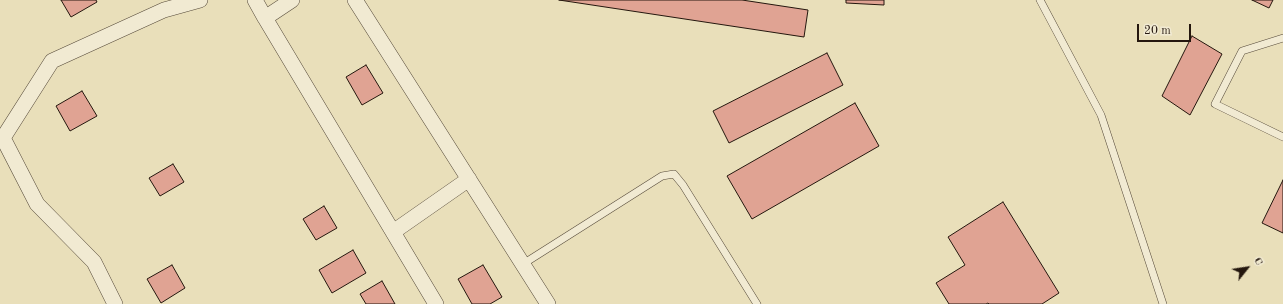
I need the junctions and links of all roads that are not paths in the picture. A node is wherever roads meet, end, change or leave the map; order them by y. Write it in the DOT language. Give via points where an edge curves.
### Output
graph roads {
  1 [pos="200,0"];
  2 [pos="255,0"];
  3 [pos="292,0"];
  4 [pos="355,0"];
  5 [pos="1040,0"];
  6 [pos="265,18"];
  7 [pos="1283,38"];
  8 [pos="1283,137"];
  9 [pos="469,179"];
  10 [pos="393,232"];
  11 [pos="523,264"];
  12 [pos="115,304"];
  13 [pos="436,304"];
  14 [pos="548,304"];
  15 [pos="757,304"];
  16 [pos="1163,304"];
  1 -- 12 [label="street" via="164,10 52,61 3,138 37,204 94,262"];
  2 -- 6 [label="street"];
  3 -- 6 [label="street"];
  4 -- 9 [label="street"];
  5 -- 16 [label="lane" via="1101,115"];
  6 -- 10 [label="street"];
  7 -- 8 [label="lane" via="1242,50 1215,104"];
  9 -- 10 [label="street"];
  9 -- 11 [label="street"];
  10 -- 13 [label="street"];
  11 -- 14 [label="street"];
  11 -- 15 [label="lane" via="662,176 674,174"];
}
